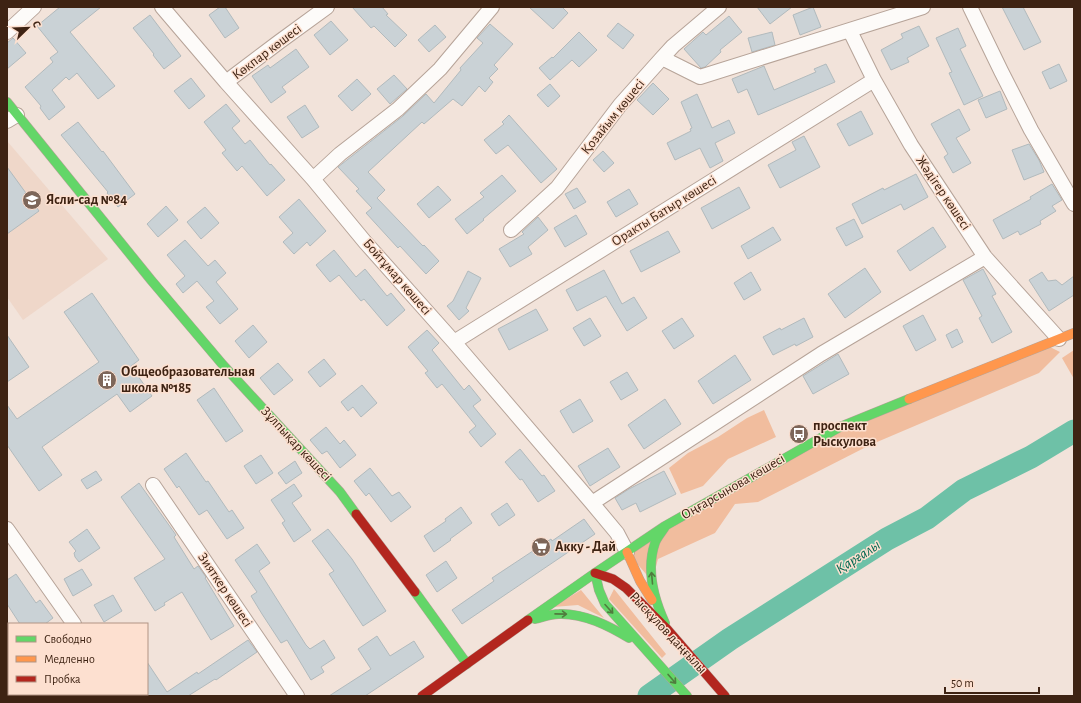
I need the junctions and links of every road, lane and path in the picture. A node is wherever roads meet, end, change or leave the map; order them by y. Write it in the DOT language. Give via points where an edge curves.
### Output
graph roads {
  1 [pos="34,7"];
  2 [pos="162,7"];
  3 [pos="327,7"];
  4 [pos="492,7"];
  5 [pos="719,7"];
  6 [pos="923,7"];
  7 [pos="970,7"];
  8 [pos="850,31"];
  9 [pos="7,32"];
  10 [pos="662,58"];
  11 [pos="874,80"];
  12 [pos="226,82"];
  13 [pos="7,102"];
  14 [pos="12,118"];
  15 [pos="313,179"];
  16 [pos="1074,204"];
  17 [pos="511,230"];
  18 [pos="985,257"];
  19 [pos="1074,333"];
  20 [pos="1059,339"];
  21 [pos="454,342"];
  22 [pos="153,485"];
  23 [pos="592,503"];
  24 [pos="665,526"];
  25 [pos="7,529"];
  26 [pos="627,552"];
  27 [pos="595,573"];
  28 [pos="659,612"];
  29 [pos="73,623"];
  30 [pos="523,623"];
  31 [pos="667,629"];
  32 [pos="646,650"];
  33 [pos="467,664"];
  34 [pos="297,696"];
  35 [pos="422,696"];
  36 [pos="687,696"];
  37 [pos="725,696"];
  1 -- 9 [label="street"];
  2 -- 12 [label="street, Бойтұмар көшесі"];
  3 -- 12 [label="street, Көкпар көшесі"];
  4 -- 15 [label="street" via="440,69 398,109 340,154"];
  5 -- 10 [label="street, Қозайым көшесі"];
  6 -- 8 [label="street"];
  7 -- 16 [label="street" via="1031,130"];
  8 -- 10 [label="street" via="700,77"];
  8 -- 11 [label="street, Жәдігер көшесі"];
  10 -- 17 [label="street, Қозайым көшесі" via="620,106 557,188"];
  11 -- 18 [label="street, Жәдігер көшесі" via="911,145"];
  11 -- 21 [label="street, Оракты Батыр көшесі"];
  12 -- 15 [label="street, Бойтұмар көшесі"];
  13 -- 14 [label="main road, Зұлпықар көшесі"];
  14 -- 33 [label="main road, Зұлпықар көшесі" via="77,188 223,365 340,492"];
  15 -- 21 [label="street, Бойтұмар көшесі"];
  18 -- 20 [label="street, Жәдігер көшесі"];
  18 -- 23 [label="street" via="820,354"];
  19 -- 20 [label="main road, Оңғарсынова көшесі"];
  20 -- 24 [label="main road, Оңғарсынова көшесі" via="840,427"];
  21 -- 23 [label="street, Бойтұмар көшесі"];
  22 -- 34 [label="street, Зияткер көшесі"];
  23 -- 26 [label="street, Бойтұмар көшесі" via="617,533"];
  24 -- 26 [label="main road, Оңғарсынова көшесі"];
  28 -- 24 [label="main road, one-way" via="652,581 651,559 655,543"];
  25 -- 29 [label="street"];
  26 -- 27 [label="main road, Оңғарсынова көшесі"];
  26 -- 28 [label="main road" via="640,582"];
  27 -- 30 [label="main road, Оңғарсынова көшесі"];
  27 -- 31 [label="main road, Рысқұлов даңғылы" via="613,579 626,588"];
  27 -- 32 [label="main road, Рысқұлов даңғылы, one-way" via="605,604"];
  28 -- 31 [label="main road"];
  30 -- 32 [label="main road, one-way" via="551,614 575,614 627,636"];
  30 -- 33 [label="main road, Оңғарсынова көшесі"];
  31 -- 37 [label="main road, Рысқұлов даңғылы"];
  32 -- 36 [label="main road, Рысқұлов даңғылы, one-way"];
  33 -- 35 [label="main road, Оңғарсынова көшесі"];
}
